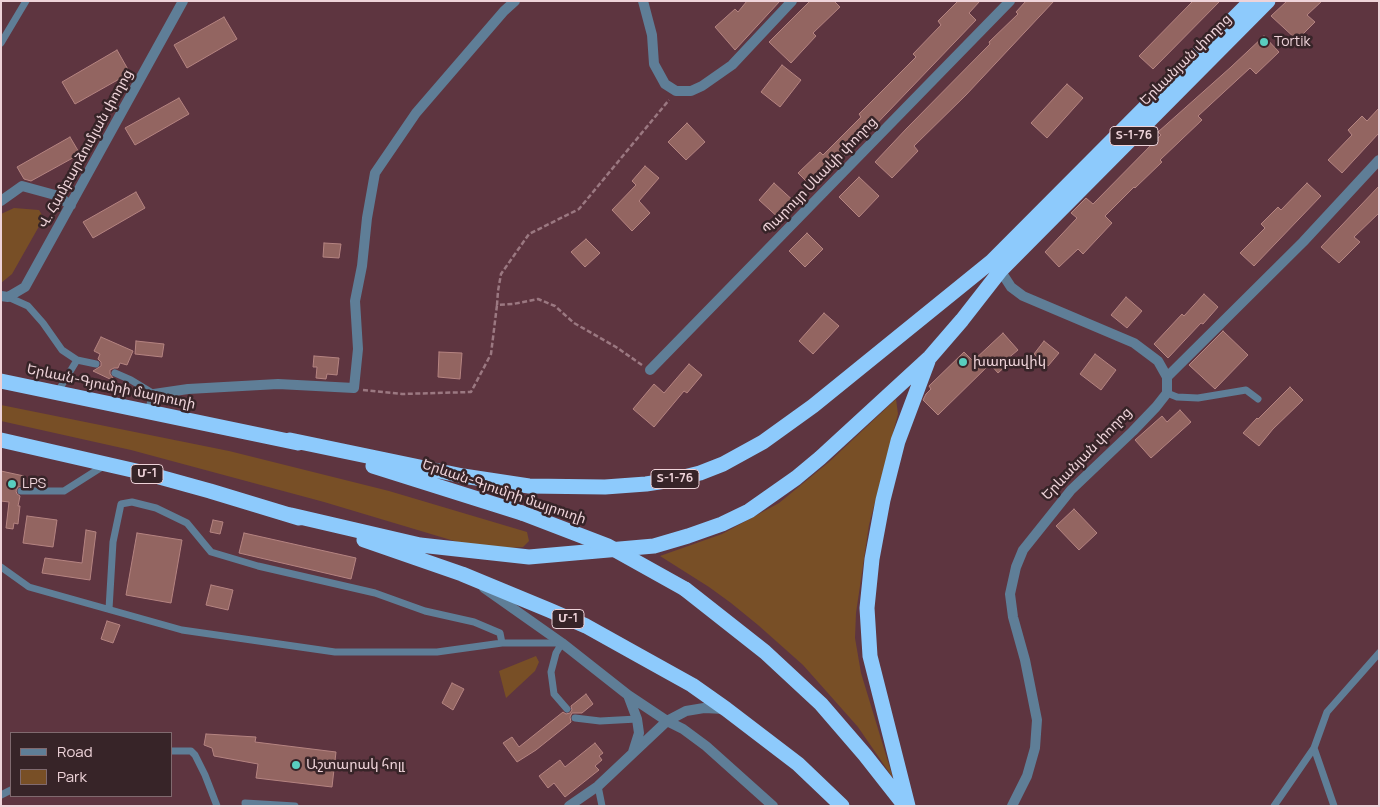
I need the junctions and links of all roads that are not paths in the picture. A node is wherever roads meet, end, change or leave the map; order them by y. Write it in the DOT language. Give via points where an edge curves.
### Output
graph roads {
  1 [pos="26,1"];
  2 [pos="183,1"];
  3 [pos="515,1"];
  4 [pos="643,1"];
  5 [pos="792,1"];
  6 [pos="1010,1"];
  7 [pos="1250,1"];
  8 [pos="1268,1"];
  9 [pos="1,43"];
  10 [pos="1379,160"];
  11 [pos="1,201"];
  12 [pos="71,204"];
  13 [pos="996,265"];
  14 [pos="5,296"];
  15 [pos="930,357"];
  16 [pos="77,360"];
  17 [pos="96,364"];
  18 [pos="650,370"];
  19 [pos="115,373"];
  20 [pos="1168,378"];
  21 [pos="1,381"];
  22 [pos="57,393"];
  23 [pos="1167,393"];
  24 [pos="154,394"];
  25 [pos="1258,399"];
  26 [pos="150,411"];
  27 [pos="1,440"];
  28 [pos="290,440"];
  29 [pos="107,464"];
  30 [pos="21,491"];
  31 [pos="291,515"];
  32 [pos="1,567"];
  33 [pos="462,574"];
  34 [pos="109,609"];
  35 [pos="502,643"];
  36 [pos="562,643"];
  37 [pos="1379,653"];
  38 [pos="628,696"];
  39 [pos="567,709"];
  40 [pos="726,709"];
  41 [pos="575,718"];
  42 [pos="637,718"];
  43 [pos="667,721"];
  44 [pos="1314,748"];
  45 [pos="172,751"];
  46 [pos="633,753"];
  47 [pos="598,786"];
  48 [pos="245,803"];
  49 [pos="218,806"];
  50 [pos="295,806"];
  51 [pos="569,806"];
  52 [pos="602,806"];
  53 [pos="773,806"];
  54 [pos="842,806"];
  55 [pos="906,806"];
  56 [pos="1012,806"];
  57 [pos="1274,806"];
  58 [pos="1334,806"];
  1 -- 9 [label="lane"];
  2 -- 12 [label="street, Վ. Համբարձումյան փողոց"];
  3 -- 24 [label="street" via="416,113 375,172 355,301 358,349 354,388 278,384 188,388"];
  4 -- 5 [label="street" via="652,35 654,64 665,84 676,91 691,91 732,65"];
  6 -- 18 [label="street, Պարույր Սևակի փողոց"];
  7 -- 13 [label="highway, Երևանյան փողոց / Տ-1-76"];
  8 -- 13 [label="highway, Երևանյան փողոց / Տ-1-76"];
  10 -- 20 [label="street"];
  11 -- 12 [label="street" via="22,186 55,195"];
  12 -- 14 [label="street, Վ. Համբարձումյան փողոց" via="25,287"];
  13 -- 15 [label="highway, Տ-1-76" via="962,320"];
  13 -- 20 [label="street" via="1011,287 1023,296 1134,343 1158,360"];
  13 -- 28 [label="highway, Տ-1-76" via="949,294 840,385 763,442 723,464 690,475 646,484 605,487 529,486 463,476"];
  14 -- 16 [label="lane" via="28,306 62,350"];
  15 -- 31 [label="highway, Տ-1-76" via="833,446 772,496 722,524 654,546 529,557 420,544"];
  15 -- 55 [label="highway" via="898,441 883,500 872,560 868,608 870,656"];
  16 -- 17 [label="lane"];
  16 -- 22 [label="lane"];
  19 -- 24 [label="lane"];
  20 -- 23 [label="street"];
  21 -- 22 [label="highway, Երևան-Գյումրի մայրուղի"];
  22 -- 26 [label="highway, Երևան-Գյումրի մայրուղի"];
  23 -- 25 [label="lane" via="1198,398 1246,390"];
  23 -- 56 [label="street, Երևանյան փողոց" via="1133,431 1071,490 1022,550 1010,594 1037,720 1035,748 1027,776"];
  24 -- 26 [label="street"];
  26 -- 28 [label="highway, Երևան-Գյումրի մայրուղի"];
  27 -- 29 [label="highway, Մ-1"];
  28 -- 55 [label="highway, Երևան-Գյումրի մայրուղի, bridge" via="522,513 608,546 685,589 765,652 821,704"];
  29 -- 30 [label="lane" via="64,491"];
  29 -- 31 [label="highway, Մ-1"];
  31 -- 33 [label="highway, Մ-1"];
  32 -- 34 [label="lane" via="29,588"];
  33 -- 36 [label="street"];
  33 -- 40 [label="highway, Մ-1" via="586,626 692,685"];
  34 -- 35 [label="lane" via="182,630 334,652 437,652"];
  34 -- 35 [label="lane" via="115,533 121,504 132,502 156,508 186,523 212,552 474,622 500,632"];
  35 -- 36 [label="lane"];
  36 -- 38 [label="street"];
  36 -- 39 [label="lane" via="551,672 554,694"];
  37 -- 44 [label="lane" via="1327,712"];
  38 -- 42 [label="street"];
  38 -- 43 [label="street"];
  40 -- 43 [label="street" via="686,711"];
  40 -- 54 [label="highway, Մ-1" via="798,764"];
  41 -- 42 [label="lane" via="600,721"];
  42 -- 46 [label="street" via="639,733"];
  43 -- 46 [label="street"];
  43 -- 53 [label="street" via="706,746"];
  44 -- 57 [label="lane"];
  44 -- 58 [label="lane"];
  45 -- 49 [label="lane" via="191,751 195,755"];
  46 -- 47 [label="street"];
  47 -- 51 [label="street"];
  47 -- 52 [label="lane"];
  48 -- 50 [label="lane"];
}
